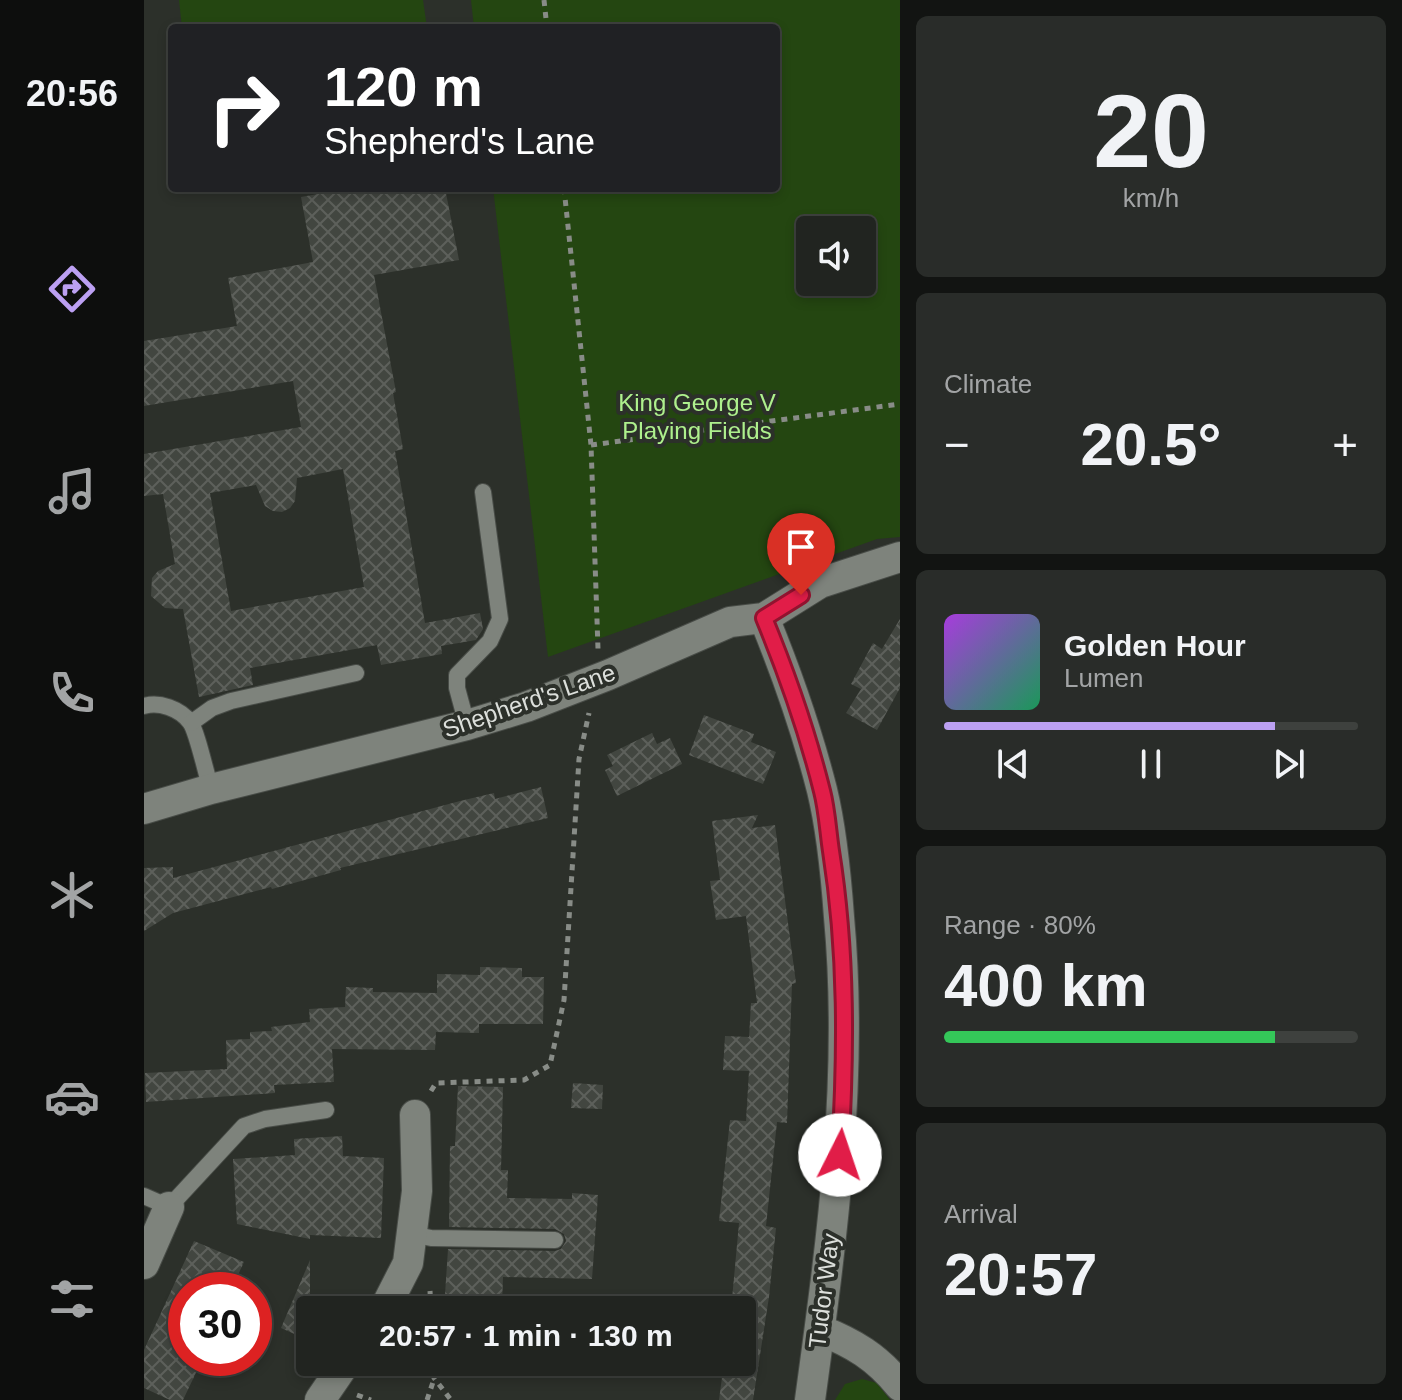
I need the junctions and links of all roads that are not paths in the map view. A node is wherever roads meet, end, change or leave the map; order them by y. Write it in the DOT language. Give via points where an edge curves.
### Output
graph roads {
  1 [pos="483,492"];
  2 [pos="900,557"];
  3 [pos="764,618"];
  4 [pos="356,673"];
  5 [pos="144,706"];
  6 [pos="191,723"];
  7 [pos="467,725"];
  8 [pos="211,789"];
  9 [pos="144,809"];
  10 [pos="326,1110"];
  11 [pos="415,1115"];
  12 [pos="157,1202"];
  13 [pos="412,1234"];
  14 [pos="555,1240"];
  15 [pos="144,1264"];
  16 [pos="391,1296"];
  17 [pos="820,1330"];
  18 [pos="336,1376"];
  19 [pos="900,1386"];
  20 [pos="320,1400"];
  21 [pos="810,1400"];
  1 -- 7 [label="lane" via="500,619 490,641 457,675"];
  2 -- 3 [label="street, Shepherd's Lane" via="820,583"];
  3 -- 7 [label="street, Shepherd's Lane" via="730,622 608,675"];
  3 -- 17 [label="street, Tudor Way" via="795,694 823,793 844,973 845,1079"];
  4 -- 6 [label="lane" via="231,701"];
  5 -- 6 [label="lane" via="174,709"];
  6 -- 8 [label="lane"];
  7 -- 8 [label="street, Shepherd's Lane"];
  8 -- 9 [label="street, Shepherd's Lane"];
  10 -- 12 [label="lane" via="244,1126"];
  11 -- 13 [label="street"];
  12 -- 15 [label="street"];
  13 -- 14 [label="lane"];
  13 -- 16 [label="street" via="408,1263"];
  17 -- 19 [label="street" via="873,1356"];
  17 -- 21 [label="street, Tudor Way"];
  18 -- 20 [label="street"];
}
